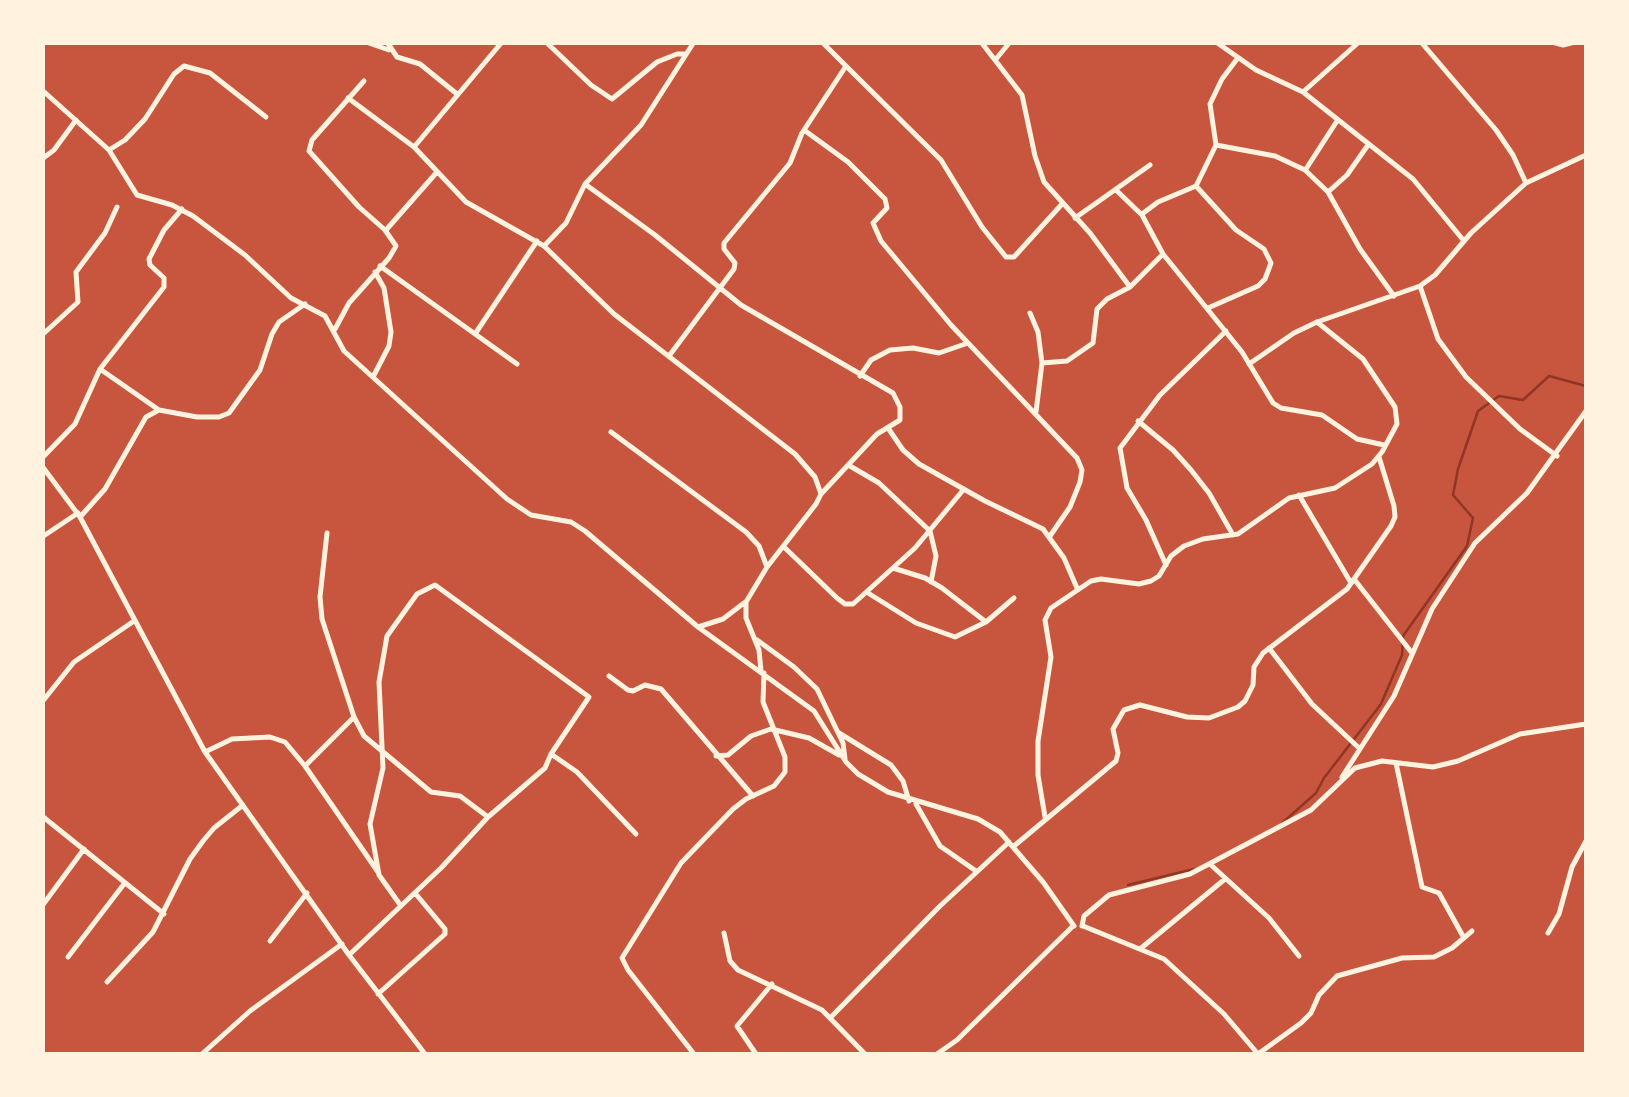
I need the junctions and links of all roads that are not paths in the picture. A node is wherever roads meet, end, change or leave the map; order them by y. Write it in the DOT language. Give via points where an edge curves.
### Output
graph roads {
  1 [pos="366,42"];
  2 [pos="502,42"];
  3 [pos="546,42"];
  4 [pos="694,42"];
  5 [pos="822,42"];
  6 [pos="981,42"];
  7 [pos="1010,42"];
  8 [pos="1216,42"];
  9 [pos="1359,42"];
  10 [pos="1422,42"];
  11 [pos="1552,42"];
  12 [pos="1575,42"];
  13 [pos="388,46"];
  14 [pos="685,54"];
  15 [pos="996,59"];
  16 [pos="1237,59"];
  17 [pos="846,66"];
  18 [pos="364,81"];
  19 [pos="42,90"];
  20 [pos="1303,92"];
  21 [pos="456,94"];
  22 [pos="348,98"];
  23 [pos="266,117"];
  24 [pos="76,120"];
  25 [pos="1337,120"];
  26 [pos="804,130"];
  27 [pos="1368,145"];
  28 [pos="1216,146"];
  29 [pos="414,147"];
  30 [pos="110,150"];
  31 [pos="1586,155"];
  32 [pos="42,159"];
  33 [pos="1150,165"];
  34 [pos="1306,170"];
  35 [pos="437,172"];
  36 [pos="1526,183"];
  37 [pos="586,184"];
  38 [pos="1196,186"];
  39 [pos="1117,191"];
  40 [pos="1328,192"];
  41 [pos="1062,204"];
  42 [pos="117,207"];
  43 [pos="182,209"];
  44 [pos="1142,215"];
  45 [pos="1074,218"];
  46 [pos="385,230"];
  47 [pos="537,241"];
  48 [pos="1464,241"];
  49 [pos="544,246"];
  50 [pos="1163,254"];
  51 [pos="378,269"];
  52 [pos="1420,286"];
  53 [pos="1130,287"];
  54 [pos="718,289"];
  55 [pos="1394,296"];
  56 [pos="305,304"];
  57 [pos="1208,308"];
  58 [pos="1030,313"];
  59 [pos="1317,322"];
  60 [pos="335,329"];
  61 [pos="1226,331"];
  62 [pos="42,334"];
  63 [pos="475,335"];
  64 [pos="968,344"];
  65 [pos="669,356"];
  66 [pos="1042,363"];
  67 [pos="517,364"];
  68 [pos="1249,364"];
  69 [pos="100,369"];
  70 [pos="860,376"];
  71 [pos="373,377"];
  72 [pos="160,410"];
  73 [pos="1586,411"];
  74 [pos="1036,412"];
  75 [pos="1138,421"];
  76 [pos="888,428"];
  77 [pos="610,432"];
  78 [pos="1384,445"];
  79 [pos="1556,456"];
  80 [pos="1379,458"];
  81 [pos="42,462"];
  82 [pos="850,466"];
  83 [pos="964,489"];
  84 [pos="821,494"];
  85 [pos="1298,495"];
  86 [pos="79,515"];
  87 [pos="930,531"];
  88 [pos="327,532"];
  89 [pos="1233,535"];
  90 [pos="1050,536"];
  91 [pos="42,537"];
  92 [pos="784,547"];
  93 [pos="1166,564"];
  94 [pos="767,567"];
  95 [pos="893,568"];
  96 [pos="1352,581"];
  97 [pos="931,582"];
  98 [pos="1077,588"];
  99 [pos="868,592"];
  100 [pos="1014,598"];
  101 [pos="746,602"];
  102 [pos="134,621"];
  103 [pos="986,622"];
  104 [pos="698,627"];
  105 [pos="754,639"];
  106 [pos="1269,648"];
  107 [pos="1412,653"];
  108 [pos="762,672"];
  109 [pos="609,676"];
  110 [pos="42,702"];
  111 [pos="354,717"];
  112 [pos="1586,724"];
  113 [pos="771,730"];
  114 [pos="838,732"];
  115 [pos="1359,748"];
  116 [pos="204,752"];
  117 [pos="383,752"];
  118 [pos="551,754"];
  119 [pos="716,756"];
  120 [pos="844,760"];
  121 [pos="1396,763"];
  122 [pos="305,766"];
  123 [pos="1341,780"];
  124 [pos="753,796"];
  125 [pos="912,802"];
  126 [pos="244,806"];
  127 [pos="42,816"];
  128 [pos="488,817"];
  129 [pos="1044,817"];
  130 [pos="636,834"];
  131 [pos="1586,841"];
  132 [pos="1012,844"];
  133 [pos="84,849"];
  134 [pos="1210,865"];
  135 [pos="976,871"];
  136 [pos="380,874"];
  137 [pos="1226,879"];
  138 [pos="124,884"];
  139 [pos="307,893"];
  140 [pos="414,893"];
  141 [pos="42,906"];
  142 [pos="401,906"];
  143 [pos="164,914"];
  144 [pos="1074,926"];
  145 [pos="1082,926"];
  146 [pos="1472,931"];
  147 [pos="724,933"];
  148 [pos="1548,933"];
  149 [pos="1464,938"];
  150 [pos="270,941"];
  151 [pos="342,944"];
  152 [pos="1140,950"];
  153 [pos="349,955"];
  154 [pos="1299,956"];
  155 [pos="68,957"];
  156 [pos="106,982"];
  157 [pos="772,984"];
  158 [pos="378,994"];
  159 [pos="831,1017"];
  160 [pos="943,1053"];
  161 [pos="202,1054"];
  162 [pos="425,1054"];
  163 [pos="694,1054"];
  164 [pos="756,1054"];
  165 [pos="864,1054"];
  166 [pos="1258,1054"];
  1 -- 13 [label="street"];
  2 -- 21 [label="street"];
  3 -- 14 [label="street" via="612,99 657,62"];
  4 -- 14 [label="street"];
  5 -- 17 [label="street"];
  6 -- 15 [label="street"];
  7 -- 15 [label="street"];
  8 -- 16 [label="street"];
  9 -- 20 [label="street"];
  10 -- 36 [label="street" via="1496,130"];
  11 -- 12 [label="street"];
  13 -- 21 [label="street"];
  14 -- 37 [label="street" via="641,124"];
  15 -- 41 [label="street" via="1022,95 1039,170"];
  16 -- 20 [label="street"];
  16 -- 28 [label="street" via="1210,104"];
  17 -- 26 [label="street"];
  17 -- 41 [label="street" via="941,160 1006,257 1014,257"];
  18 -- 22 [label="street"];
  19 -- 24 [label="street"];
  20 -- 25 [label="street"];
  21 -- 29 [label="street"];
  22 -- 29 [label="street"];
  22 -- 46 [label="street" via="310,150"];
  23 -- 30 [label="street" via="210,73 184,66 145,119"];
  24 -- 30 [label="street"];
  24 -- 32 [label="street"];
  25 -- 27 [label="street"];
  25 -- 34 [label="street"];
  26 -- 54 [label="street" via="783,173 724,243 735,266"];
  26 -- 64 [label="street" via="885,198 875,232"];
  27 -- 40 [label="street"];
  27 -- 48 [label="street" via="1413,179"];
  28 -- 34 [label="street" via="1275,156"];
  28 -- 38 [label="street"];
  29 -- 35 [label="street"];
  30 -- 43 [label="street" via="137,194"];
  31 -- 36 [label="street"];
  33 -- 39 [label="street"];
  34 -- 40 [label="street"];
  35 -- 46 [label="street"];
  35 -- 47 [label="street" via="466,202"];
  36 -- 48 [label="street"];
  37 -- 49 [label="street" via="566,223"];
  37 -- 54 [label="street"];
  38 -- 44 [label="street"];
  38 -- 57 [label="street" via="1236,230 1264,249 1270,263 1258,286"];
  39 -- 44 [label="street"];
  39 -- 45 [label="street"];
  40 -- 55 [label="street"];
  41 -- 45 [label="street"];
  42 -- 62 [label="street" via="76,272 78,302"];
  43 -- 56 [label="street"];
  43 -- 69 [label="street" via="149,259 164,288"];
  44 -- 50 [label="street"];
  45 -- 53 [label="street"];
  46 -- 51 [label="street" via="396,246"];
  47 -- 49 [label="street"];
  47 -- 63 [label="street"];
  48 -- 52 [label="street"];
  49 -- 65 [label="street"];
  50 -- 53 [label="street"];
  50 -- 57 [label="street"];
  51 -- 60 [label="street"];
  51 -- 63 [label="street"];
  51 -- 71 [label="street" via="391,332"];
  52 -- 55 [label="street"];
  52 -- 79 [label="street" via="1438,339 1466,377"];
  53 -- 66 [label="street" via="1097,308 1093,343 1067,361"];
  54 -- 65 [label="street"];
  54 -- 70 [label="street"];
  55 -- 59 [label="street"];
  56 -- 60 [label="street"];
  56 -- 72 [label="street" via="280,322 260,370 229,413 197,417"];
  57 -- 61 [label="street"];
  58 -- 66 [label="street"];
  59 -- 68 [label="street"];
  59 -- 78 [label="street" via="1364,360 1389,395 1398,424"];
  60 -- 71 [label="street" via="344,351"];
  61 -- 68 [label="street"];
  61 -- 75 [label="street"];
  63 -- 67 [label="street"];
  64 -- 70 [label="street" via="939,353 890,350"];
  64 -- 74 [label="street"];
  65 -- 84 [label="street" via="795,454"];
  66 -- 74 [label="street"];
  68 -- 78 [label="street" via="1277,406 1322,415 1357,439"];
  69 -- 72 [label="street"];
  69 -- 81 [label="street" via="75,424"];
  70 -- 76 [label="street" via="897,400 900,420"];
  71 -- 104 [label="street" via="514,504 585,531"];
  72 -- 86 [label="street" via="142,422 105,488"];
  73 -- 79 [label="street"];
  74 -- 90 [label="street" via="1082,470 1070,507"];
  75 -- 89 [label="street" via="1191,470"];
  75 -- 93 [label="street" via="1120,448 1122,475"];
  76 -- 82 [label="street"];
  76 -- 83 [label="street" via="912,458"];
  77 -- 94 [label="street" via="746,532"];
  78 -- 80 [label="street"];
  79 -- 107 [label="street" via="1476,543"];
  80 -- 85 [label="street" via="1335,488"];
  80 -- 96 [label="street" via="1395,518"];
  81 -- 86 [label="street"];
  82 -- 84 [label="street"];
  82 -- 87 [label="street" via="879,483"];
  83 -- 87 [label="street"];
  83 -- 90 [label="street"];
  84 -- 92 [label="street"];
  85 -- 89 [label="street"];
  85 -- 96 [label="street"];
  86 -- 91 [label="street"];
  86 -- 102 [label="street"];
  87 -- 95 [label="street"];
  87 -- 97 [label="street" via="936,556"];
  88 -- 111 [label="street" via="322,619"];
  89 -- 93 [label="street" via="1184,546"];
  90 -- 98 [label="street"];
  92 -- 94 [label="street"];
  92 -- 99 [label="street" via="844,604"];
  93 -- 98 [label="street" via="1147,583 1101,578"];
  94 -- 101 [label="street"];
  95 -- 97 [label="street"];
  95 -- 99 [label="street"];
  96 -- 106 [label="street"];
  96 -- 107 [label="street"];
  97 -- 103 [label="street"];
  98 -- 129 [label="street" via="1046,616 1052,657 1038,741"];
  99 -- 103 [label="street" via="950,637"];
  100 -- 103 [label="street"];
  101 -- 104 [label="street"];
  101 -- 105 [label="street"];
  102 -- 110 [label="street" via="74,662"];
  102 -- 116 [label="street"];
  104 -- 108 [label="street"];
  105 -- 108 [label="street"];
  105 -- 114 [label="street" via="818,689"];
  106 -- 115 [label="street"];
  106 -- 129 [label="street" via="1238,707 1197,719 1140,705 1124,710 1113,729 1116,761"];
  107 -- 115 [label="street" via="1394,696"];
  108 -- 113 [label="street"];
  108 -- 120 [label="street" via="814,711"];
  109 -- 119 [label="street" via="628,690 661,689"];
  111 -- 117 [label="street"];
  111 -- 122 [label="street"];
  112 -- 121 [label="street" via="1520,734 1445,765"];
  113 -- 119 [label="street"];
  113 -- 120 [label="street" via="808,738"];
  113 -- 124 [label="street" via="785,772"];
  114 -- 120 [label="street"];
  114 -- 125 [label="street" via="891,765"];
  115 -- 123 [label="street"];
  116 -- 122 [label="street" via="232,739 270,737 285,742"];
  116 -- 126 [label="street"];
  117 -- 118 [label="street" via="379,682 387,636 418,594 435,585 589,696"];
  117 -- 128 [label="street" via="431,792 460,796"];
  117 -- 136 [label="street" via="370,824"];
  118 -- 128 [label="street" via="545,768"];
  118 -- 130 [label="street" via="578,772"];
  119 -- 124 [label="street"];
  120 -- 125 [label="street"];
  121 -- 123 [label="street" via="1368,763"];
  121 -- 149 [label="street" via="1422,887 1439,893"];
  122 -- 136 [label="street"];
  123 -- 134 [label="street" via="1311,810"];
  124 -- 163 [label="street" via="681,863 623,954 628,970"];
  125 -- 132 [label="street" via="978,819"];
  125 -- 135 [label="street" via="940,846"];
  126 -- 139 [label="street"];
  126 -- 143 [label="street" via="190,858"];
  127 -- 133 [label="street"];
  128 -- 140 [label="street"];
  129 -- 132 [label="street"];
  131 -- 148 [label="street"];
  132 -- 135 [label="street"];
  132 -- 144 [label="street"];
  133 -- 138 [label="street"];
  133 -- 141 [label="street"];
  134 -- 137 [label="street"];
  134 -- 145 [label="street" via="1109,895 1084,916"];
  135 -- 159 [label="street"];
  136 -- 142 [label="street"];
  137 -- 152 [label="street"];
  137 -- 154 [label="street"];
  138 -- 143 [label="street"];
  138 -- 155 [label="street"];
  139 -- 150 [label="street"];
  139 -- 151 [label="street"];
  140 -- 142 [label="street"];
  140 -- 158 [label="street" via="445,934"];
  142 -- 153 [label="street"];
  143 -- 156 [label="street"];
  144 -- 145 [label="street"];
  144 -- 160 [label="street"];
  145 -- 152 [label="street"];
  146 -- 149 [label="street"];
  147 -- 157 [label="street" via="738,970"];
  149 -- 166 [label="street" via="1434,957 1402,958 1337,976 1311,1013"];
  151 -- 153 [label="street"];
  151 -- 161 [label="street"];
  152 -- 166 [label="street" via="1172,966"];
  153 -- 158 [label="street"];
  157 -- 159 [label="street"];
  157 -- 164 [label="street" via="737,1026"];
  158 -- 162 [label="street"];
  159 -- 165 [label="street"];
}
